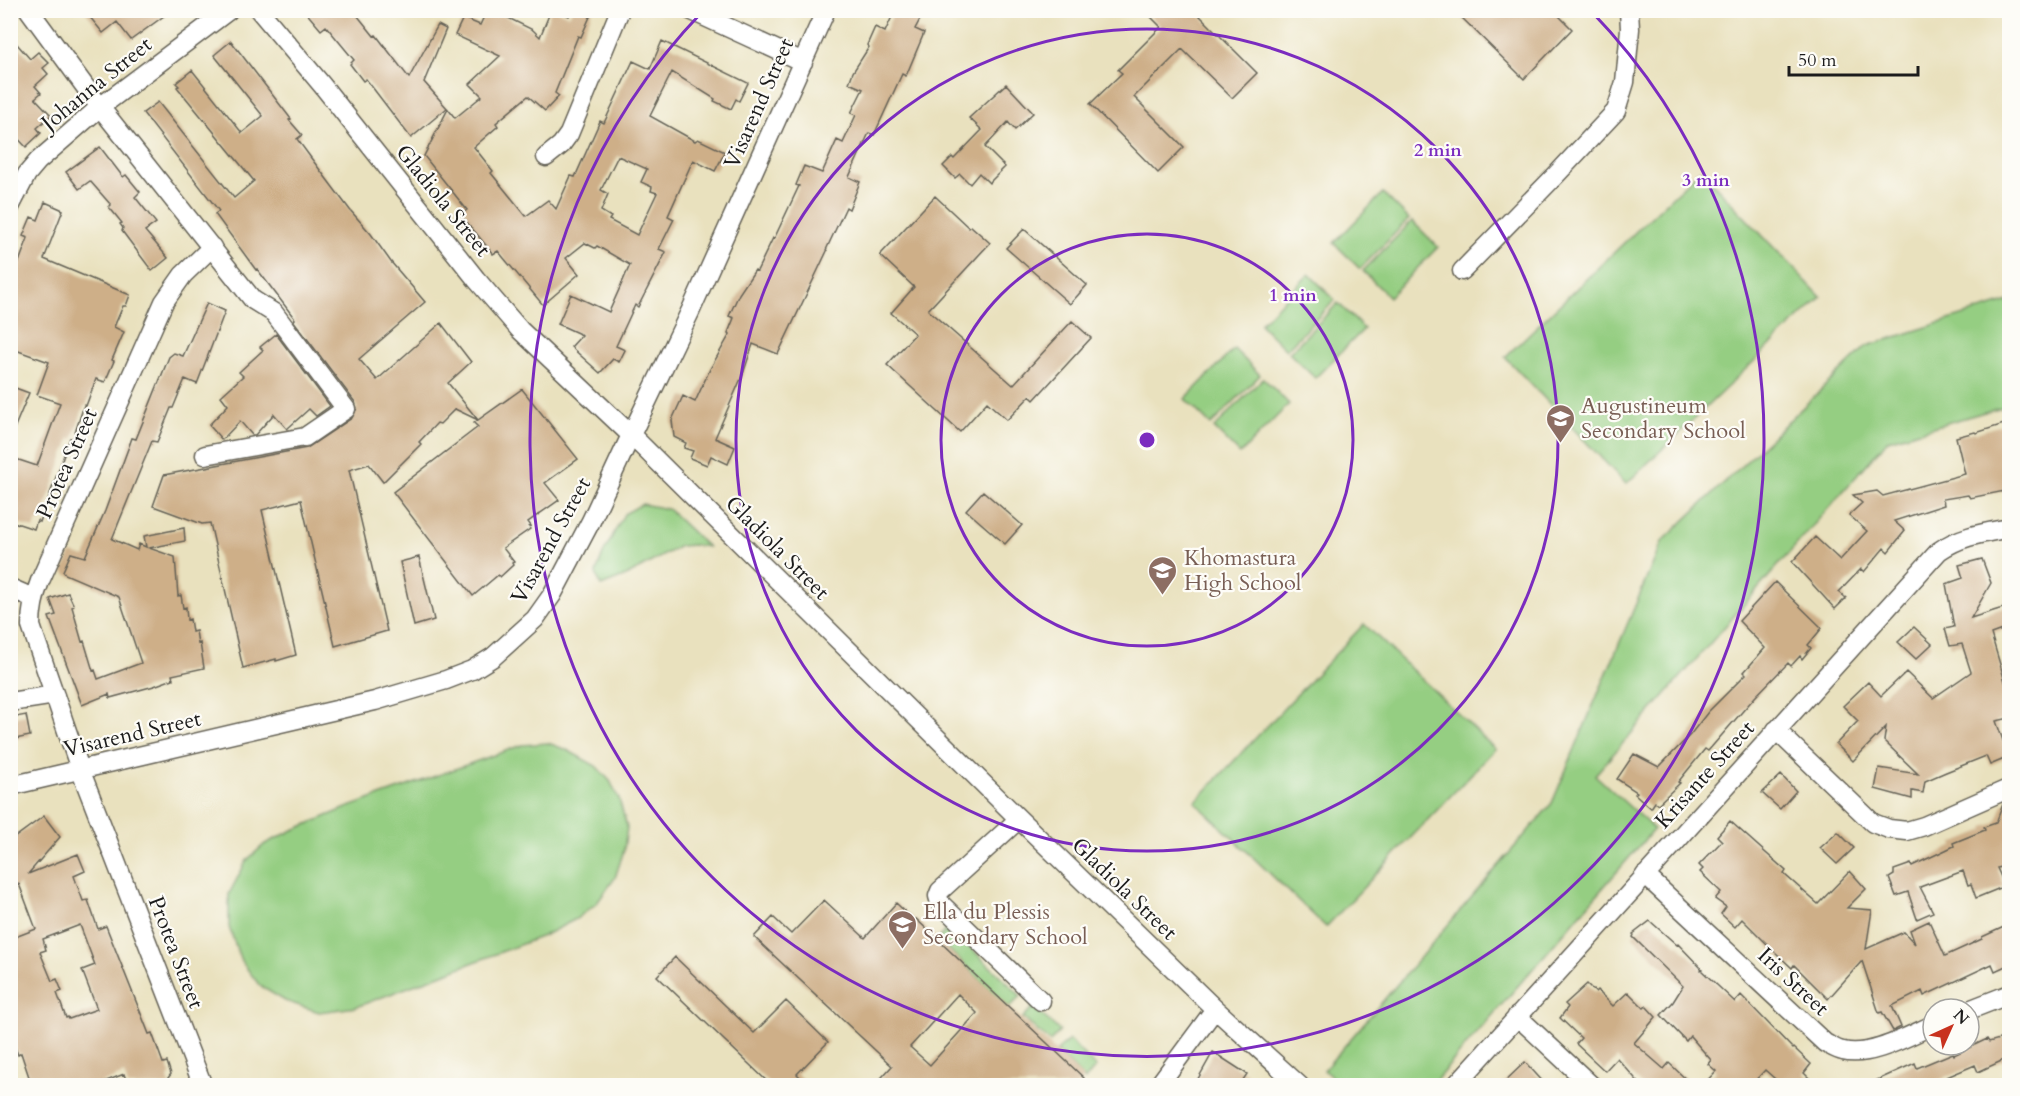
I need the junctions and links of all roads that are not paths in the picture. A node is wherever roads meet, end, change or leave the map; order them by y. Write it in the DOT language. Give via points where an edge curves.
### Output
graph roads {
  1 [pos="29,10"];
  2 [pos="229,10"];
  3 [pos="259,10"];
  4 [pos="620,10"];
  5 [pos="690,10"];
  6 [pos="826,10"];
  7 [pos="1629,10"];
  8 [pos="803,62"];
  9 [pos="100,107"];
  10 [pos="546,157"];
  11 [pos="10,207"];
  12 [pos="212,247"];
  13 [pos="1462,271"];
  14 [pos="631,435"];
  15 [pos="205,455"];
  16 [pos="2010,528"];
  17 [pos="10,588"];
  18 [pos="33,598"];
  19 [pos="55,696"];
  20 [pos="10,702"];
  21 [pos="1776,730"];
  22 [pos="80,769"];
  23 [pos="10,786"];
  24 [pos="2010,788"];
  25 [pos="1019,819"];
  26 [pos="1645,875"];
  27 [pos="2010,994"];
  28 [pos="1041,1001"];
  29 [pos="1981,1006"];
  30 [pos="1215,1009"];
  31 [pos="1517,1016"];
  32 [pos="1921,1030"];
  33 [pos="203,1086"];
  34 [pos="1158,1086"];
  35 [pos="1300,1086"];
  36 [pos="1455,1086"];
  37 [pos="1592,1086"];
  1 -- 9 [label="street"];
  2 -- 9 [label="street, Johanna Street"];
  3 -- 14 [label="street, Gladiola Street" via="520,330"];
  4 -- 10 [label="street" via="569,134"];
  5 -- 8 [label="street"];
  6 -- 8 [label="street, Visarend Street"];
  7 -- 13 [label="street" via="1625,82 1616,111"];
  8 -- 14 [label="street, Visarend Street"];
  9 -- 11 [label="street, Johanna Street" via="38,161"];
  9 -- 12 [label="street"];
  12 -- 15 [label="street" via="254,300 274,314 346,409 305,437"];
  12 -- 18 [label="street, Protea Street" via="183,275 164,302"];
  14 -- 22 [label="street, Visarend Street" via="591,521 536,619 472,670 375,701"];
  14 -- 25 [label="street, Gladiola Street"];
  16 -- 21 [label="street, Krisante Street" via="1952,542 1939,551"];
  17 -- 18 [label="street"];
  18 -- 19 [label="street, Protea Street" via="31,626"];
  19 -- 20 [label="street"];
  19 -- 22 [label="street, Protea Street"];
  21 -- 24 [label="street" via="1873,823 1889,829 1906,831 1924,826"];
  21 -- 26 [label="street, Krisante Street"];
  22 -- 23 [label="street, Visarend Street"];
  22 -- 33 [label="street, Protea Street"];
  25 -- 28 [label="street" via="938,896 940,903"];
  25 -- 30 [label="street, Gladiola Street"];
  26 -- 31 [label="street, Krisante Street"];
  26 -- 32 [label="street, Iris Street" via="1826,1043 1858,1053"];
  27 -- 29 [label="street"];
  30 -- 34 [label="street"];
  30 -- 35 [label="street, Gladiola Street"];
  31 -- 36 [label="street, Krisante Street"];
  31 -- 37 [label="street"];
}
